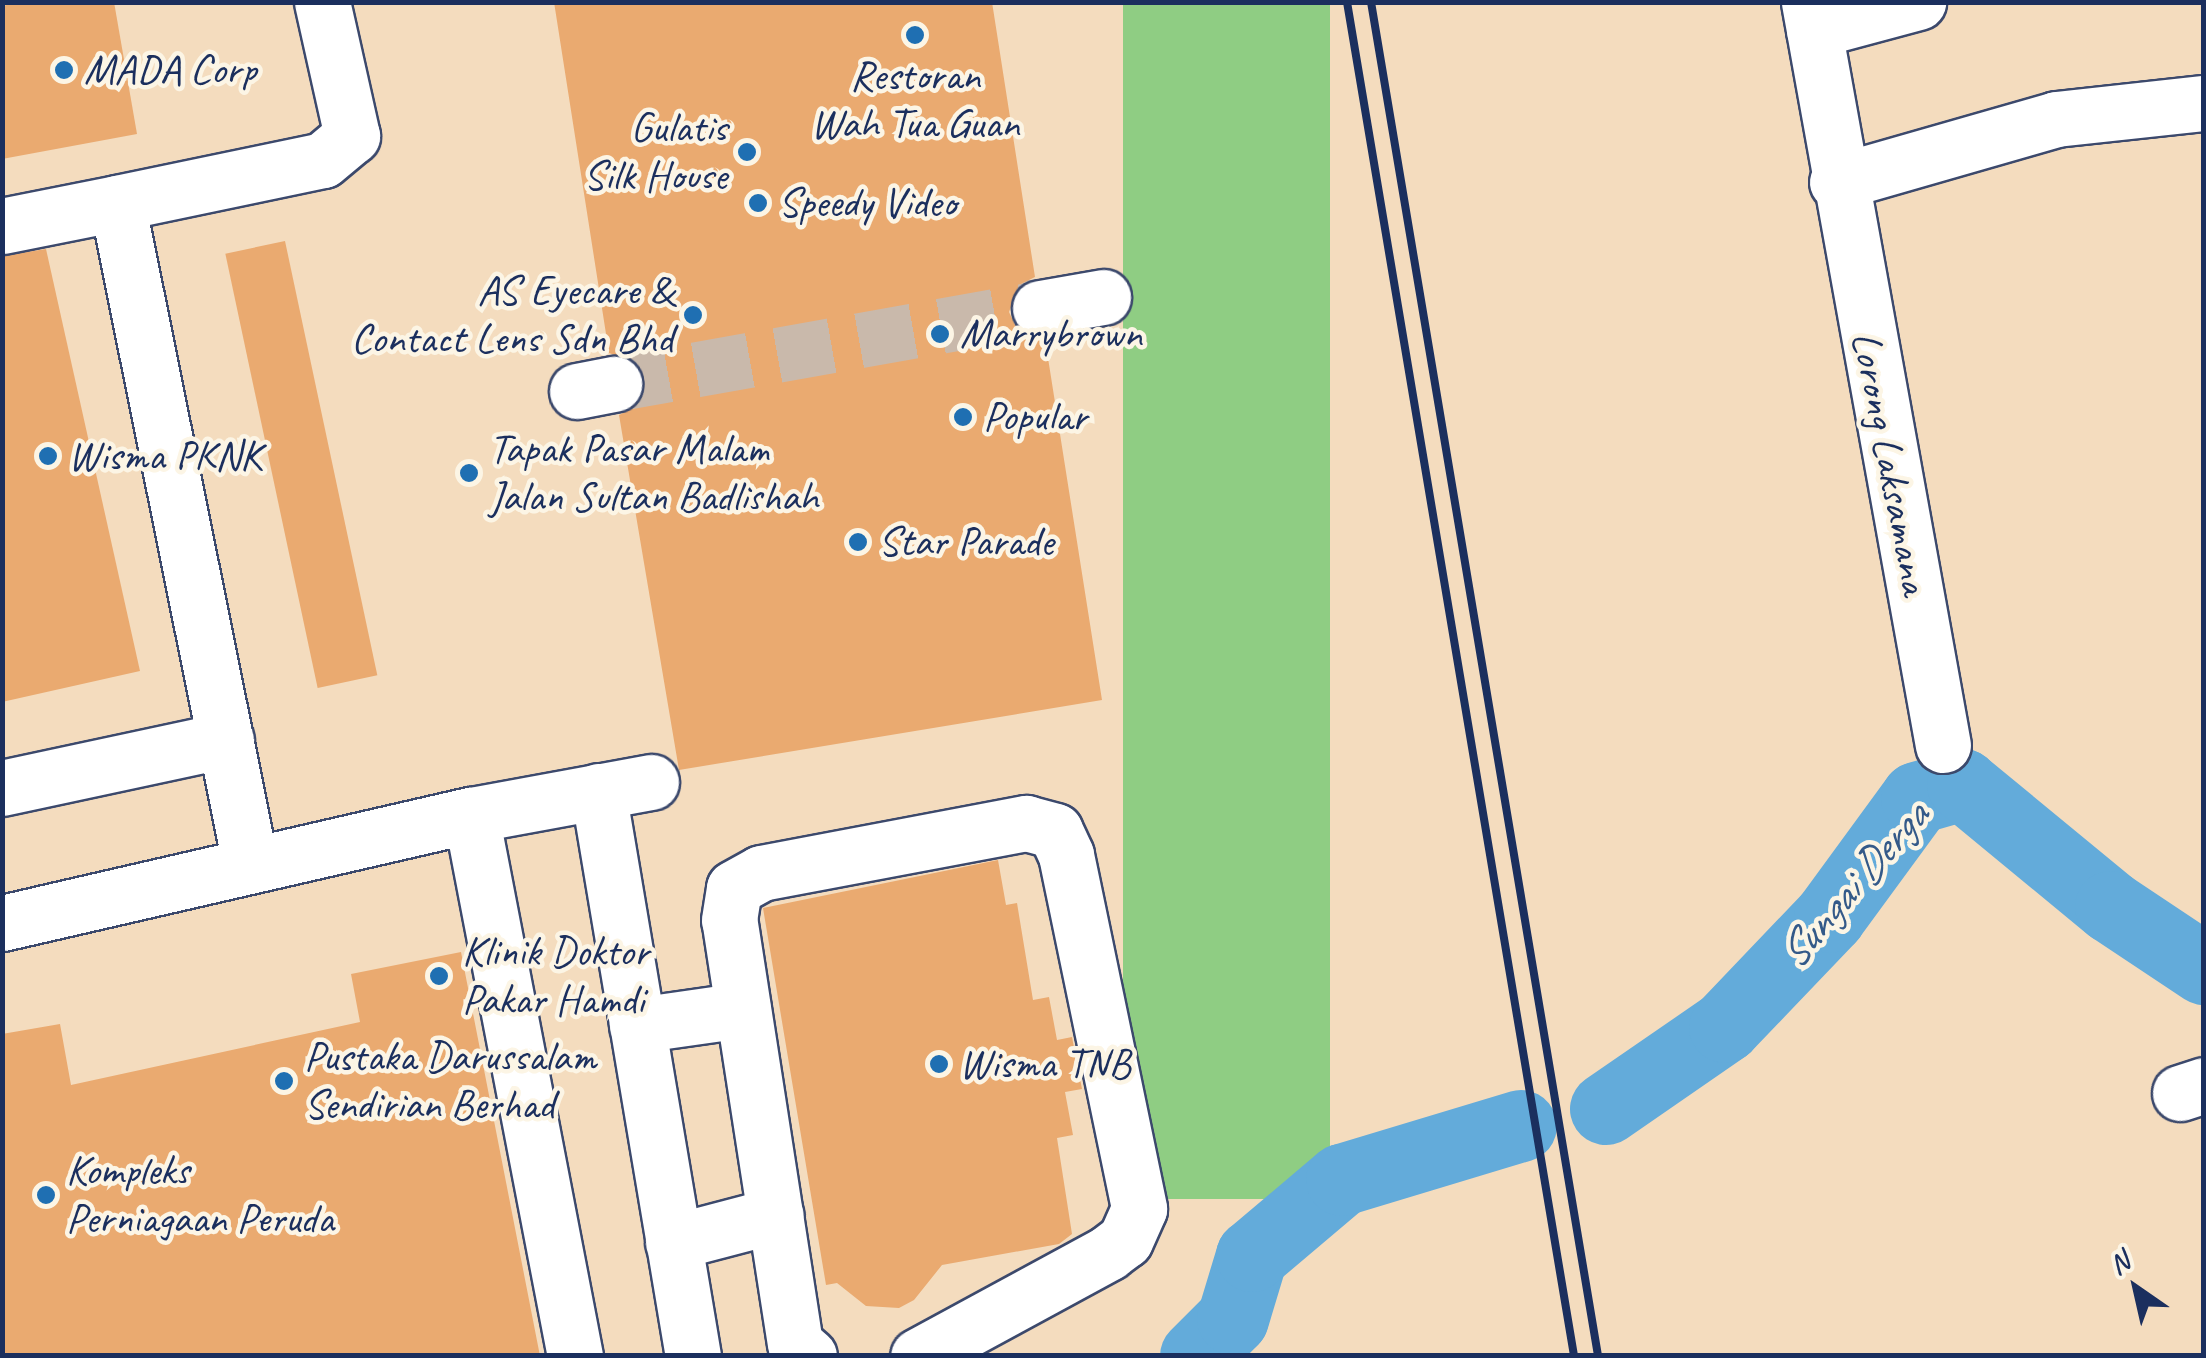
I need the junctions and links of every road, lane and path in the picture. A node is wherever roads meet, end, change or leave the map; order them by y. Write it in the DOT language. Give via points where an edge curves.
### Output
graph roads {
  1 [pos="322,2"];
  2 [pos="1918,2"];
  3 [pos="1811,16"];
  4 [pos="2204,103"];
  5 [pos="1838,182"];
  6 [pos="117,203"];
  7 [pos="2,226"];
  8 [pos="1103,297"];
  9 [pos="1040,308"];
  10 [pos="226,740"];
  11 [pos="1942,744"];
  12 [pos="651,782"];
  13 [pos="2,788"];
  14 [pos="598,790"];
  15 [pos="471,815"];
  16 [pos="250,863"];
  17 [pos="2,923"];
  18 [pos="743,1010"];
  19 [pos="637,1025"];
  20 [pos="776,1215"];
  21 [pos="673,1242"];
  22 [pos="575,1356"];
  23 [pos="693,1356"];
  24 [pos="809,1356"];
  25 [pos="918,1356"];
  1 -- 6 [label="street" via="352,136 323,160"];
  2 -- 3 [label="street"];
  3 -- 5 [label="street, Lorong Laksamana"];
  4 -- 5 [label="street" via="2056,119"];
  5 -- 11 [label="street, Lorong Laksamana"];
  6 -- 7 [label="street"];
  6 -- 10 [label="street"];
  8 -- 9 [label="street"];
  10 -- 13 [label="street"];
  10 -- 16 [label="street"];
  12 -- 14 [label="street"];
  14 -- 15 [label="street"];
  14 -- 19 [label="street"];
  15 -- 16 [label="street"];
  15 -- 22 [label="street"];
  16 -- 17 [label="street"];
  18 -- 19 [label="street"];
  18 -- 20 [label="street"];
  18 -- 25 [label="street" via="729,920 734,888 761,873 1026,823 1055,831 1066,855 1139,1210 1125,1240 1108,1253"];
  19 -- 21 [label="street"];
  20 -- 21 [label="street"];
  20 -- 24 [label="street" via="796,1344"];
  21 -- 23 [label="street"];
}
